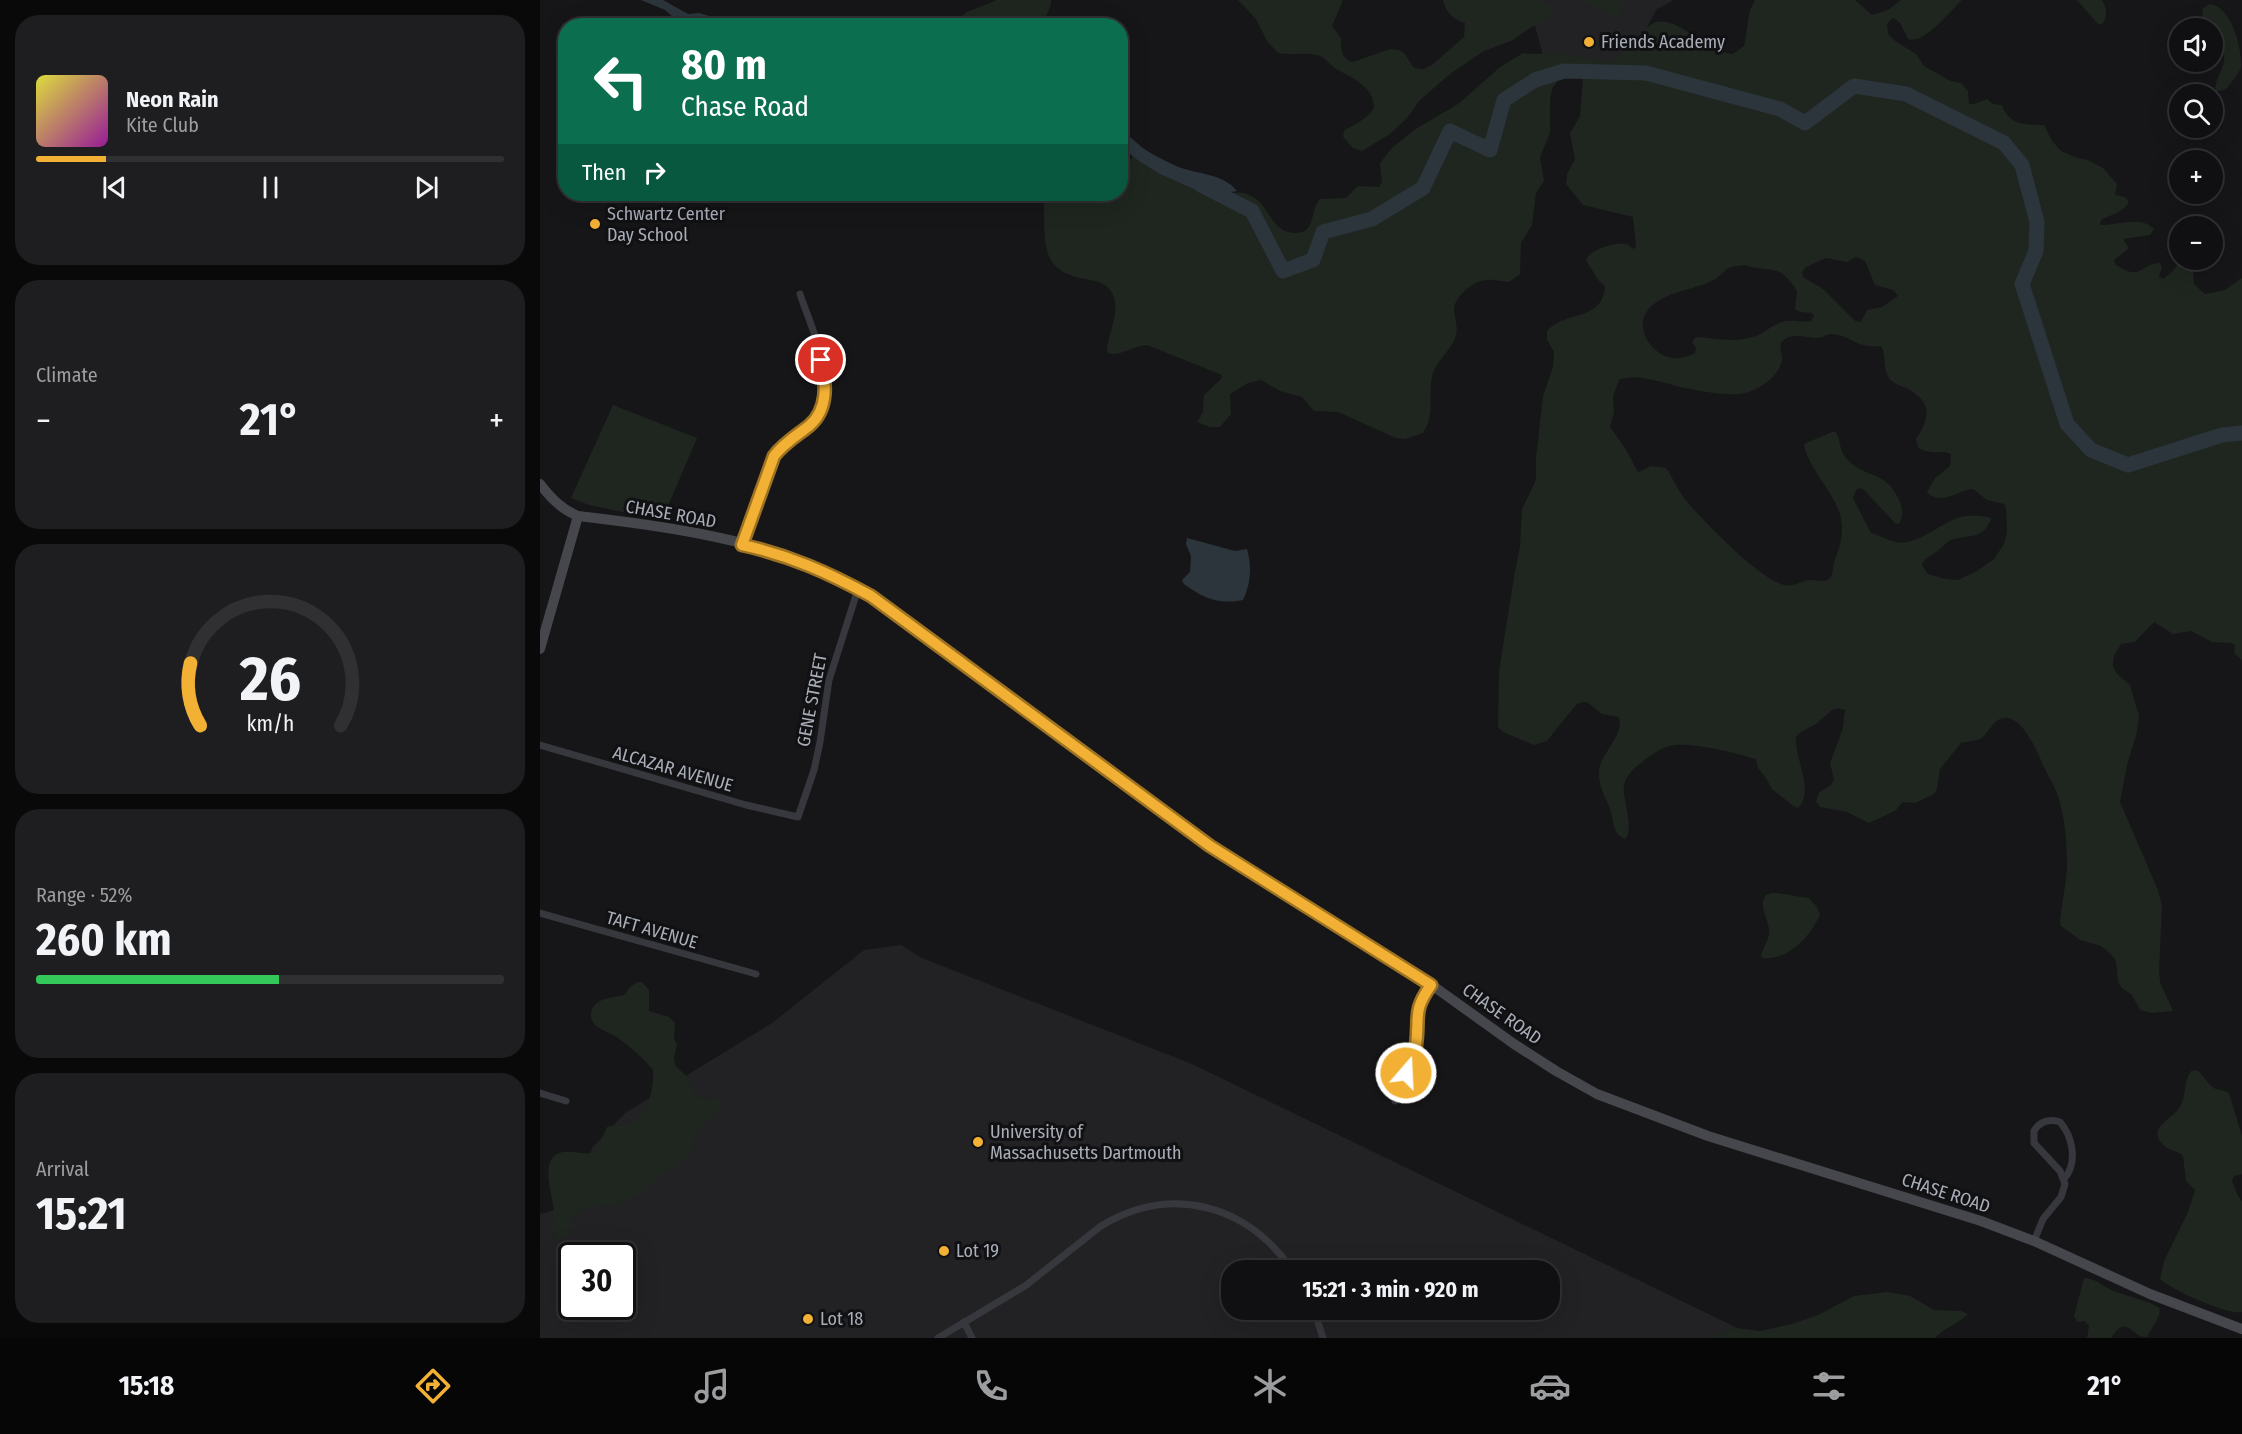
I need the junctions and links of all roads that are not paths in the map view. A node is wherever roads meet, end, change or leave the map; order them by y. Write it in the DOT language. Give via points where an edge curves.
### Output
graph roads {
  1 [pos="800,294"];
  2 [pos="540,484"];
  3 [pos="578,516"];
  4 [pos="742,545"];
  5 [pos="858,589"];
  6 [pos="540,649"];
  7 [pos="540,745"];
  8 [pos="798,817"];
  9 [pos="540,913"];
  10 [pos="756,974"];
  11 [pos="1431,985"];
  12 [pos="540,1093"];
  13 [pos="567,1101"];
  14 [pos="1395,1101"];
  15 [pos="2064,1179"];
  16 [pos="2034,1241"];
  17 [pos="1283,1260"];
  18 [pos="1317,1320"];
  19 [pos="964,1322"];
  20 [pos="2242,1329"];
  21 [pos="938,1338"];
  22 [pos="972,1338"];
  23 [pos="1323,1338"];
  1 -- 4 [label="street" via="821,360 826,384 823,403 810,424 774,456"];
  2 -- 3 [label="street" via="554,501"];
  3 -- 4 [label="street, CHASE ROAD"];
  3 -- 6 [label="street"];
  4 -- 5 [label="street, CHASE ROAD" via="804,563"];
  5 -- 8 [label="street, GENE STREET" via="829,680 818,751"];
  5 -- 11 [label="street, CHASE ROAD" via="1210,846"];
  7 -- 8 [label="street, ALCAZAR AVENUE"];
  9 -- 10 [label="street, TAFT AVENUE"];
  11 -- 14 [label="street" via="1419,1007 1415,1050"];
  11 -- 16 [label="street, CHASE ROAD" via="1514,1044 1597,1094 1708,1136"];
  12 -- 13 [label="street"];
  15 -- 15 [label="street" via="2034,1145 2034,1131 2052,1120 2060,1122 2070,1137 2071,1162"];
  15 -- 16 [label="street" via="2061,1197 2043,1219"];
  16 -- 20 [label="street, CHASE ROAD" via="2150,1294"];
  17 -- 19 [label="street" via="1245,1222 1211,1208 1186,1204 1138,1209 1111,1220 1025,1287"];
  18 -- 23 [label="street"];
  19 -- 21 [label="street"];
  19 -- 22 [label="street"];
}
